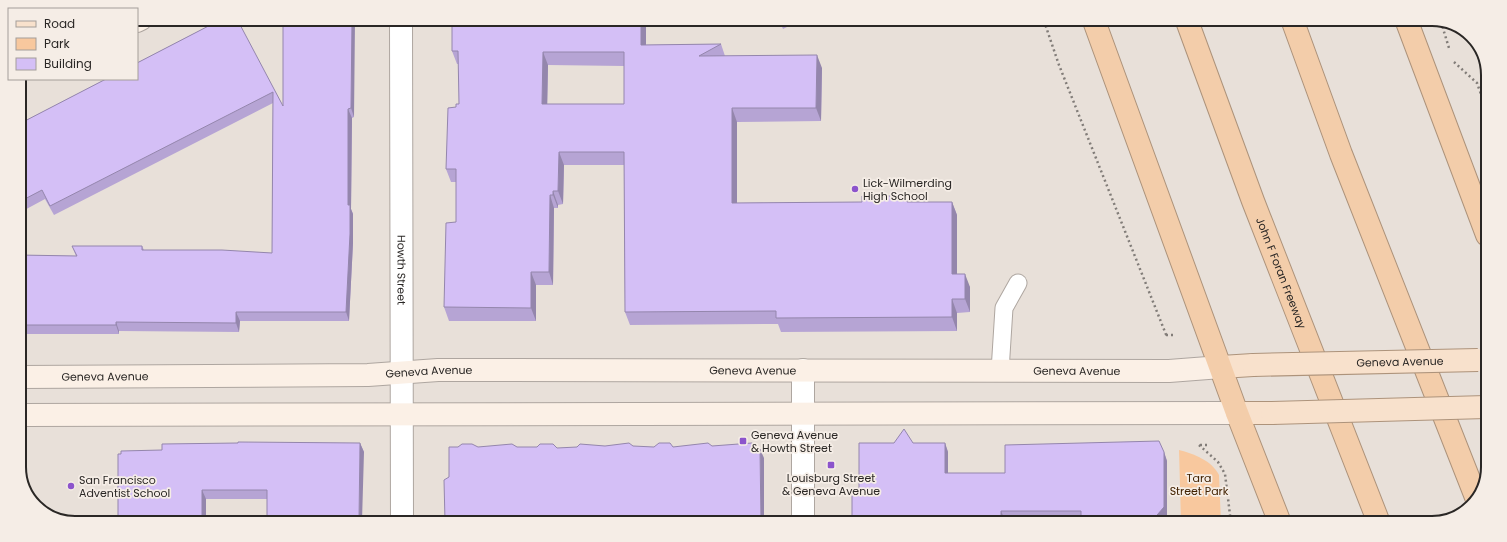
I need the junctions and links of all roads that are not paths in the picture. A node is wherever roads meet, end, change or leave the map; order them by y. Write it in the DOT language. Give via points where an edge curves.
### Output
graph roads {
  1 [pos="401,26"];
  2 [pos="1096,26"];
  3 [pos="1189,26"];
  4 [pos="1293,26"];
  5 [pos="1409,26"];
  6 [pos="1481,219"];
  7 [pos="1018,283"];
  8 [pos="1481,360"];
  9 [pos="1221,367"];
  10 [pos="803,370"];
  11 [pos="1000,371"];
  12 [pos="402,372"];
  13 [pos="26,377"];
  14 [pos="1481,407"];
  15 [pos="803,413"];
  16 [pos="1237,413"];
  17 [pos="402,414"];
  18 [pos="26,415"];
  19 [pos="1474,492"];
  20 [pos="402,516"];
  21 [pos="803,516"];
  22 [pos="1277,516"];
  23 [pos="1376,516"];
  1 -- 12 [label="street, Howth Street"];
  2 -- 9 [label="highway"];
  3 -- 23 [label="highway, John F Foran Freeway" via="1253,201"];
  4 -- 19 [label="highway"];
  5 -- 6 [label="highway"];
  7 -- 11 [label="lane" via="1004,308"];
  8 -- 9 [label="main road, Geneva Avenue, bridge"];
  9 -- 11 [label="main road, Geneva Avenue" via="1169,371"];
  9 -- 16 [label="highway"];
  10 -- 11 [label="main road, Geneva Avenue"];
  10 -- 12 [label="main road, Geneva Avenue"];
  10 -- 15 [label="street"];
  12 -- 13 [label="main road, Geneva Avenue" via="368,375"];
  12 -- 17 [label="street, Howth Street"];
  14 -- 16 [label="main road, bridge"];
  15 -- 16 [label="main road"];
  15 -- 17 [label="main road"];
  15 -- 21 [label="street"];
  16 -- 22 [label="highway"];
  17 -- 18 [label="main road"];
  17 -- 20 [label="street, Howth Street"];
}
